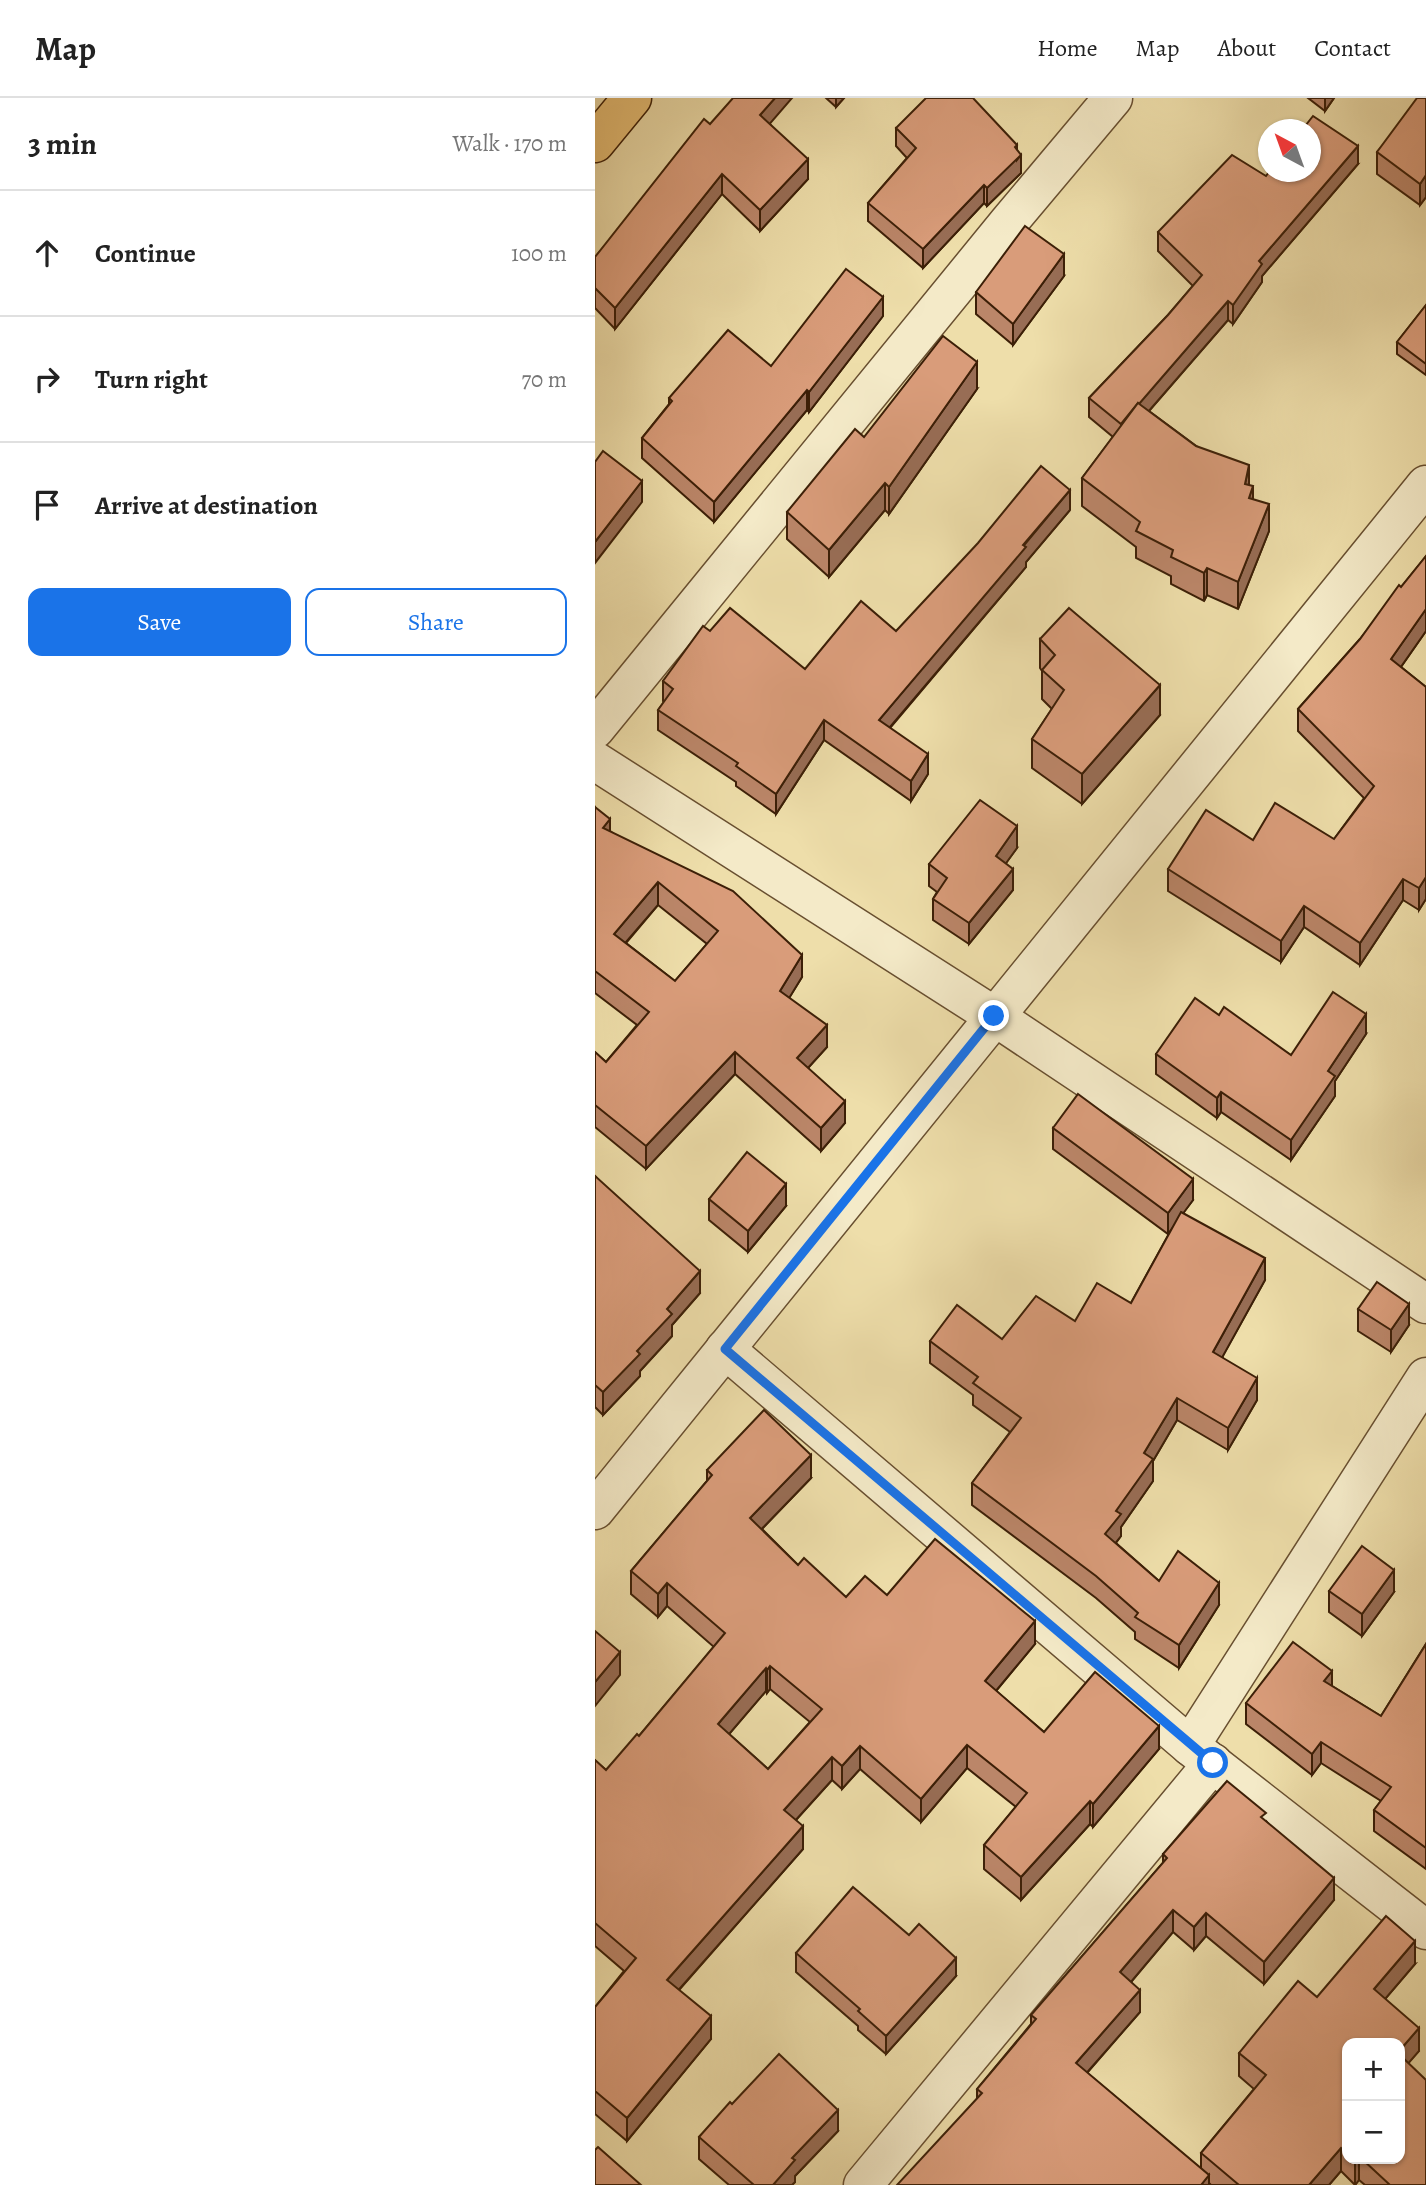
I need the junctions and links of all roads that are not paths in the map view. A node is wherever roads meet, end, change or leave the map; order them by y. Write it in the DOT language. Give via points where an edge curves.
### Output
graph roads {
  1 [pos="632,98"];
  2 [pos="1113,98"];
  3 [pos="595,143"];
  4 [pos="1426,485"];
  5 [pos="595,729"];
  6 [pos="595,761"];
  7 [pos="994,1016"];
  8 [pos="1426,1304"];
  9 [pos="725,1349"];
  10 [pos="1426,1377"];
  11 [pos="595,1510"];
  12 [pos="1202,1755"];
  13 [pos="1426,1930"];
  14 [pos="863,2185"];
  1 -- 3 [label="main road"];
  2 -- 5 [label="street"];
  4 -- 7 [label="street"];
  6 -- 7 [label="street"];
  7 -- 8 [label="street"];
  7 -- 9 [label="street"];
  9 -- 11 [label="street"];
  9 -- 12 [label="street"];
  10 -- 12 [label="street"];
  12 -- 13 [label="street"];
  12 -- 14 [label="street"];
}
